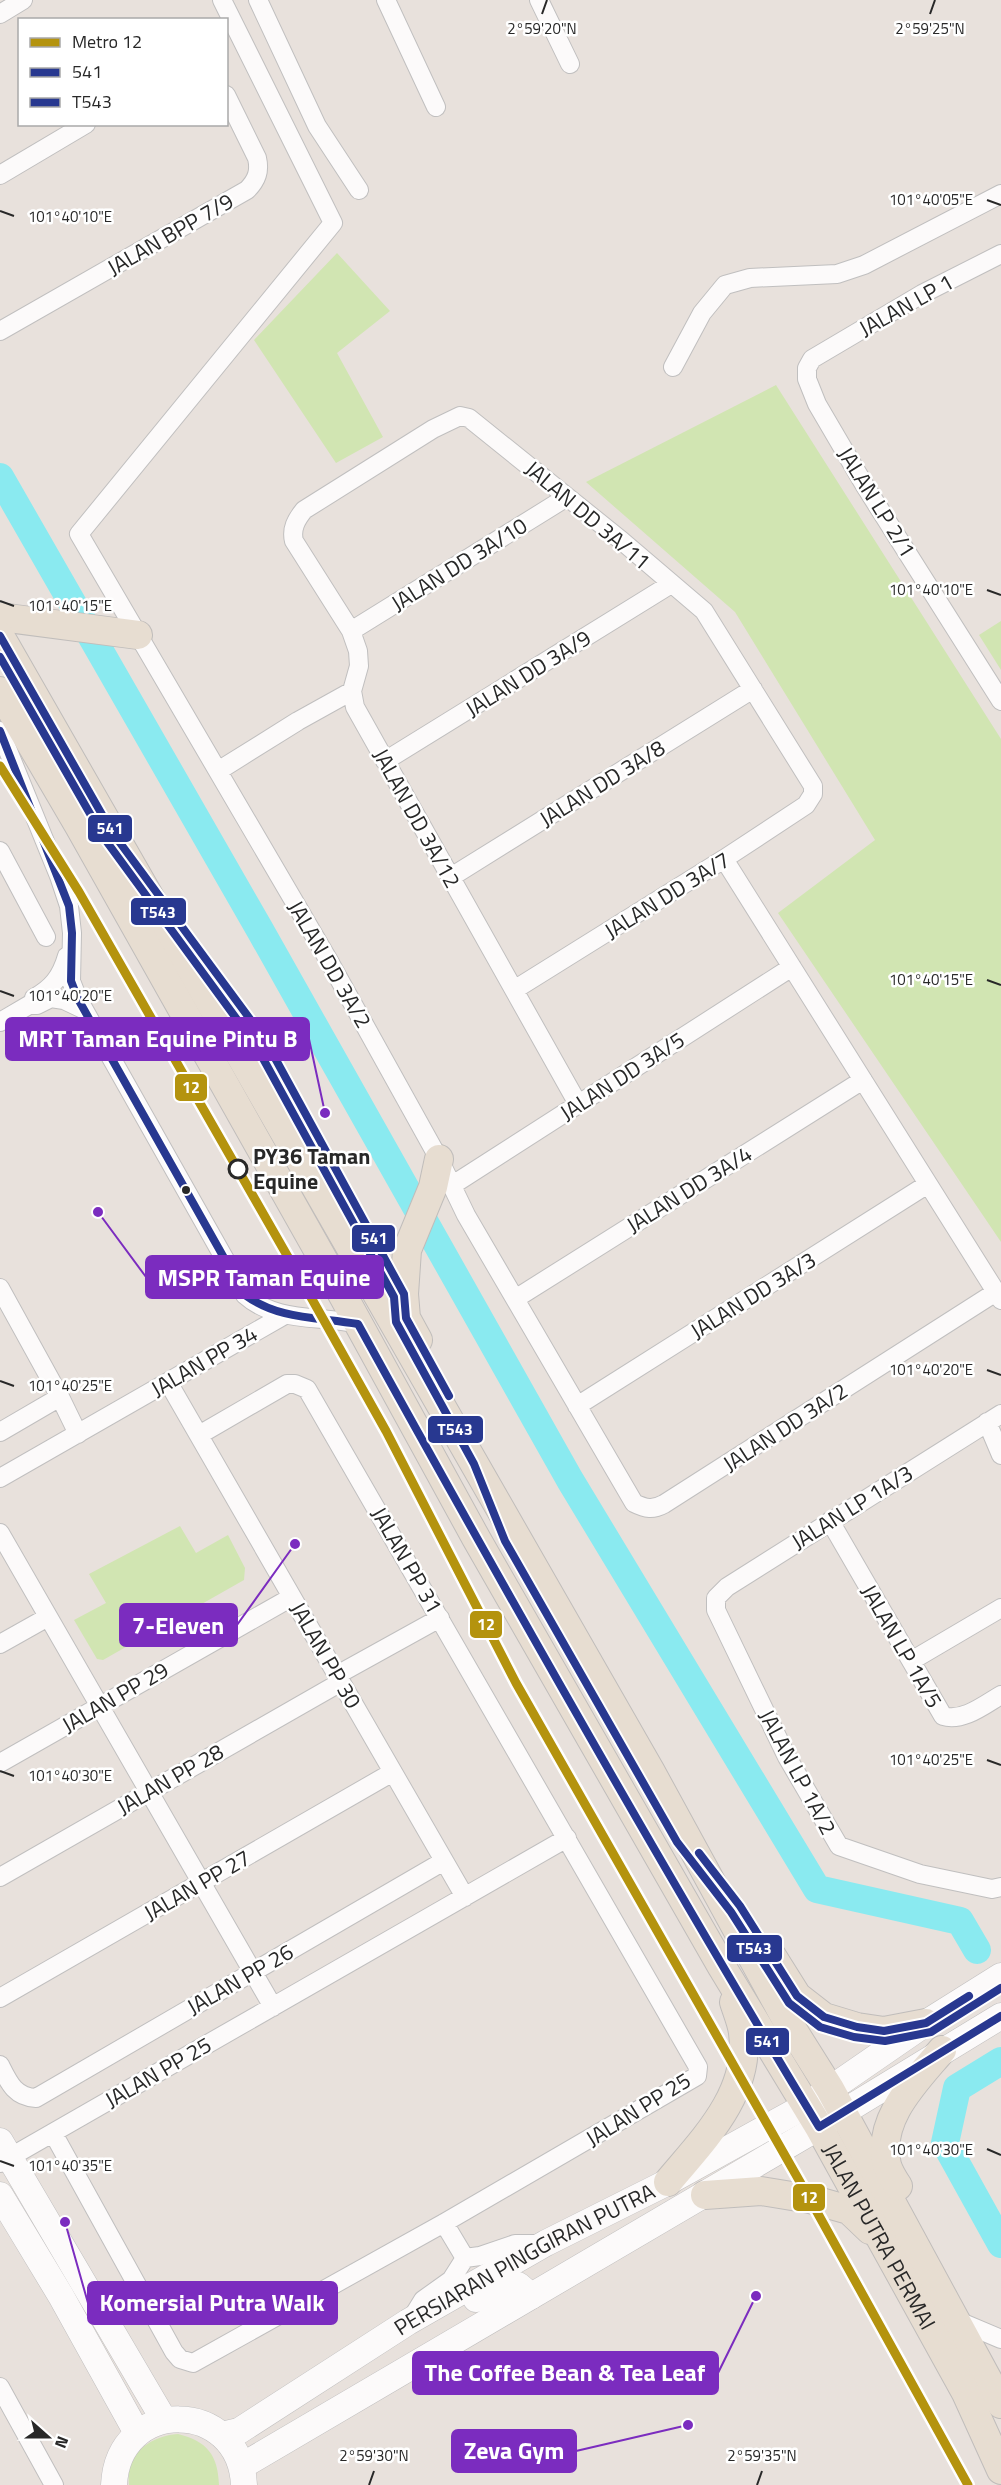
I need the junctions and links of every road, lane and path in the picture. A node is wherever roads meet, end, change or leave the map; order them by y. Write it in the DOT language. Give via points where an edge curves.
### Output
graph roads {
  1 [pos="23,0"];
  2 [pos="222,0"];
  3 [pos="258,0"];
  4 [pos="386,0"];
  5 [pos="539,0"];
  6 [pos="0,14"];
  7 [pos="570,64"];
  8 [pos="228,99"];
  9 [pos="436,107"];
  10 [pos="83,126"];
  11 [pos="0,175"];
  12 [pos="359,190"];
  13 [pos="1001,194"];
  14 [pos="1001,254"];
  15 [pos="0,331"];
  16 [pos="812,359"];
  17 [pos="673,367"];
  18 [pos="567,497"];
  19 [pos="671,584"];
  20 [pos="0,617"];
  21 [pos="351,631"];
  22 [pos="128,634"];
  23 [pos="0,636"];
  24 [pos="753,689"];
  25 [pos="0,691"];
  26 [pos="352,691"];
  27 [pos="1001,702"];
  28 [pos="0,731"];
  29 [pos="386,761"];
  30 [pos="218,771"];
  31 [pos="813,794"];
  32 [pos="0,851"];
  33 [pos="724,860"];
  34 [pos="450,877"];
  35 [pos="72,933"];
  36 [pos="46,937"];
  37 [pos="792,967"];
  38 [pos="514,990"];
  39 [pos="30,1005"];
  40 [pos="83,1009"];
  41 [pos="0,1023"];
  42 [pos="863,1080"];
  43 [pos="578,1104"];
  44 [pos="439,1160"];
  45 [pos="928,1184"];
  46 [pos="442,1186"];
  47 [pos="0,1288"];
  48 [pos="999,1296"];
  49 [pos="515,1299"];
  50 [pos="283,1316"];
  51 [pos="357,1324"];
  52 [pos="168,1382"];
  53 [pos="60,1397"];
  54 [pos="578,1406"];
  55 [pos="994,1418"];
  56 [pos="0,1432"];
  57 [pos="78,1434"];
  58 [pos="199,1435"];
  59 [pos="1001,1455"];
  60 [pos="0,1478"];
  61 [pos="830,1521"];
  62 [pos="0,1533"];
  63 [pos="514,1536"];
  64 [pos="292,1597"];
  65 [pos="1001,1608"];
  66 [pos="716,1610"];
  67 [pos="48,1617"];
  68 [pos="440,1618"];
  69 [pos="0,1644"];
  70 [pos="911,1661"];
  71 [pos="339,1678"];
  72 [pos="1001,1695"];
  73 [pos="100,1706"];
  74 [pos="0,1763"];
  75 [pos="393,1773"];
  76 [pos="149,1792"];
  77 [pos="686,1837"];
  78 [pos="567,1838"];
  79 [pos="444,1861"];
  80 [pos="0,1877"];
  81 [pos="201,1882"];
  82 [pos="1001,1887"];
  83 [pos="465,1897"];
  84 [pos="722,1967"];
  85 [pos="253,1971"];
  86 [pos="1001,1976"];
  87 [pos="0,1998"];
  88 [pos="273,2007"];
  89 [pos="1001,2016"];
  90 [pos="926,2023"];
  91 [pos="942,2050"];
  92 [pos="0,2065"];
  93 [pos="824,2109"];
  94 [pos="52,2133"];
  95 [pos="3,2154"];
  96 [pos="668,2182"];
  97 [pos="0,2195"];
  98 [pos="705,2195"];
  99 [pos="444,2223"];
  100 [pos="879,2237"];
  101 [pos="546,2243"];
  102 [pos="465,2258"];
  103 [pos="933,2279"];
  104 [pos="531,2296"];
  105 [pos="449,2300"];
  106 [pos="956,2320"];
  107 [pos="408,2322"];
  108 [pos="1001,2339"];
  109 [pos="0,2389"];
  110 [pos="1001,2404"];
  111 [pos="164,2420"];
  112 [pos="137,2433"];
  113 [pos="222,2435"];
  114 [pos="1001,2470"];
  115 [pos="243,2476"];
  116 [pos="54,2485"];
  117 [pos="114,2485"];
  1 -- 6 [label="street"];
  2 -- 22 [label="street, JALAN DD 3A/2" via="333,223 79,534"];
  3 -- 12 [label="street" via="317,126"];
  4 -- 9 [label="street"];
  5 -- 7 [label="street"];
  8 -- 15 [label="street, JALAN BPP 7/9" via="258,158 253,184"];
  10 -- 11 [label="street"];
  13 -- 17 [label="street" via="864,265 837,274 750,278 725,285 702,313"];
  14 -- 16 [label="street, JALAN LP 1" via="922,294"];
  16 -- 27 [label="street, JALAN LP 2/1" via="807,379 817,404"];
  18 -- 19 [label="street, JALAN DD 3A/11"];
  18 -- 21 [label="street, JALAN DD 3A/10"];
  18 -- 21 [label="street, JALAN DD 3A/11" via="469,418 460,416 433,429 304,510 294,526 294,542"];
  19 -- 24 [label="street, JALAN DD 3A/11" via="704,611"];
  19 -- 29 [label="street, JALAN DD 3A/9"];
  20 -- 22 [label="main road"];
  21 -- 26 [label="street" via="358,651"];
  22 -- 30 [label="street, JALAN DD 3A/2"];
  23 -- 63 [label="main road, JALAN PUTRA PERMAI"];
  24 -- 31 [label="street, JALAN DD 3A/11" via="811,779"];
  24 -- 34 [label="street, JALAN DD 3A/8"];
  25 -- 51 [label="main road, JALAN PUTRA PERMAI" via="144,940"];
  26 -- 29 [label="street, JALAN DD 3A/12" via="355,706"];
  26 -- 30 [label="street"];
  28 -- 35 [label="street" via="59,876 69,906"];
  29 -- 34 [label="street, JALAN DD 3A/12"];
  30 -- 44 [label="street, JALAN DD 3A/2"];
  31 -- 33 [label="street, JALAN DD 3A/7" via="809,802"];
  32 -- 36 [label="street"];
  33 -- 37 [label="street"];
  33 -- 38 [label="street, JALAN DD 3A/7"];
  34 -- 38 [label="street, JALAN DD 3A/12"];
  35 -- 39 [label="street" via="55,983"];
  35 -- 40 [label="street" via="71,981"];
  37 -- 42 [label="street"];
  37 -- 43 [label="street, JALAN DD 3A/5"];
  38 -- 43 [label="street, JALAN DD 3A/12"];
  39 -- 40 [label="street" via="56,998"];
  39 -- 41 [label="street"];
  40 -- 50 [label="street" via="245,1295"];
  42 -- 45 [label="street"];
  42 -- 49 [label="street, JALAN DD 3A/4"];
  43 -- 46 [label="street, JALAN DD 3A/5"];
  44 -- 46 [label="main road"];
  45 -- 48 [label="street"];
  45 -- 54 [label="street, JALAN DD 3A/3"];
  46 -- 49 [label="street" via="466,1215"];
  46 -- 63 [label="main road" via="407,1250 406,1318 484,1460"];
  47 -- 53 [label="street"];
  48 -- 54 [label="street, JALAN DD 3A/2" via="655,1509 634,1503"];
  49 -- 54 [label="street"];
  50 -- 51 [label="street"];
  50 -- 52 [label="street, JALAN PP 34"];
  51 -- 84 [label="main road, JALAN PUTRA PERMAI"];
  52 -- 57 [label="street, JALAN PP 34"];
  52 -- 58 [label="street, JALAN PP 30"];
  53 -- 56 [label="street"];
  53 -- 57 [label="street"];
  55 -- 59 [label="street"];
  55 -- 61 [label="street, JALAN LP 1A/3"];
  57 -- 60 [label="street, JALAN PP 34"];
  58 -- 64 [label="street, JALAN PP 30"];
  58 -- 68 [label="street, JALAN PP 31" via="287,1384 307,1389"];
  61 -- 66 [label="street, JALAN LP 1A/3" via="728,1587 716,1598"];
  61 -- 70 [label="street, JALAN LP 1A/5"];
  62 -- 67 [label="street"];
  63 -- 77 [label="main road, JALAN PUTRA PERMAI"];
  64 -- 71 [label="street, JALAN PP 30"];
  64 -- 73 [label="street, JALAN PP 29"];
  65 -- 70 [label="street"];
  66 -- 82 [label="street, JALAN LP 1A/2" via="787,1757 838,1846 920,1874 992,1889"];
  67 -- 69 [label="street"];
  67 -- 73 [label="street"];
  68 -- 71 [label="street, JALAN PP 28"];
  68 -- 78 [label="street, JALAN PP 31"];
  70 -- 72 [label="street, JALAN LP 1A/5" via="943,1716 952,1719 969,1713"];
  71 -- 75 [label="street, JALAN PP 30"];
  71 -- 76 [label="street, JALAN PP 28"];
  73 -- 74 [label="street, JALAN PP 29"];
  73 -- 76 [label="street"];
  75 -- 79 [label="street, JALAN PP 30"];
  75 -- 81 [label="street, JALAN PP 27"];
  76 -- 80 [label="street, JALAN PP 28"];
  76 -- 81 [label="street"];
  77 -- 90 [label="main road" via="740,1906 798,1996 824,2017 884,2031"];
  77 -- 93 [label="main road, JALAN PUTRA PERMAI" via="786,2019"];
  78 -- 83 [label="street, JALAN PP 25"];
  78 -- 99 [label="street, JALAN PP 25" via="698,2067 697,2076"];
  79 -- 83 [label="street, JALAN PP 30"];
  79 -- 85 [label="street, JALAN PP 26"];
  81 -- 85 [label="street"];
  81 -- 87 [label="street, JALAN PP 27"];
  83 -- 88 [label="street, JALAN PP 25"];
  84 -- 93 [label="main road, JALAN PUTRA PERMAI"];
  84 -- 96 [label="main road" via="743,2032 744,2058 721,2117"];
  85 -- 88 [label="street"];
  85 -- 92 [label="street, JALAN PP 26" via="36,2098 24,2098 13,2089"];
  86 -- 90 [label="street"];
  88 -- 94 [label="street, JALAN PP 25"];
  89 -- 91 [label="street"];
  90 -- 93 [label="street"];
  91 -- 93 [label="street"];
  91 -- 103 [label="main road" via="902,2098 892,2117 886,2144 887,2166 929,2252"];
  93 -- 96 [label="street, PERSIARAN PINGGIRAN PUTRA"];
  93 -- 98 [label="street, PERSIARAN PINGGIRAN PUTRA"];
  93 -- 100 [label="main road, JALAN PUTRA PERMAI"];
  93 -- 103 [label="main road, JALAN PUTRA PERMAI"];
  94 -- 95 [label="street"];
  94 -- 99 [label="street, JALAN PP 25" via="174,2352 186,2362 202,2360"];
  95 -- 111 [label="street"];
  96 -- 101 [label="street, PERSIARAN PINGGIRAN PUTRA"];
  97 -- 112 [label="street"];
  98 -- 100 [label="main road" via="761,2191 810,2199 849,2210"];
  98 -- 104 [label="street, PERSIARAN PINGGIRAN PUTRA"];
  99 -- 102 [label="street"];
  100 -- 114 [label="main road, JALAN PUTRA PERMAI" via="966,2393"];
  101 -- 102 [label="street" via="515,2244"];
  101 -- 105 [label="street, PERSIARAN PINGGIRAN PUTRA"];
  102 -- 107 [label="street" via="451,2280 423,2300"];
  103 -- 106 [label="main road, JALAN PUTRA PERMAI"];
  104 -- 105 [label="street" via="518,2284 483,2298"];
  104 -- 115 [label="street, PERSIARAN PINGGIRAN PUTRA"];
  105 -- 107 [label="street, PERSIARAN PINGGIRAN PUTRA"];
  106 -- 108 [label="street"];
  106 -- 110 [label="main road, JALAN PUTRA PERMAI"];
  107 -- 113 [label="street, PERSIARAN PINGGIRAN PUTRA" via="239,2431"];
  109 -- 116 [label="street"];
  111 -- 112 [label="street"];
  111 -- 113 [label="street" via="185,2418"];
  112 -- 117 [label="street" via="123,2450"];
  113 -- 115 [label="street" via="234,2449"];
}
